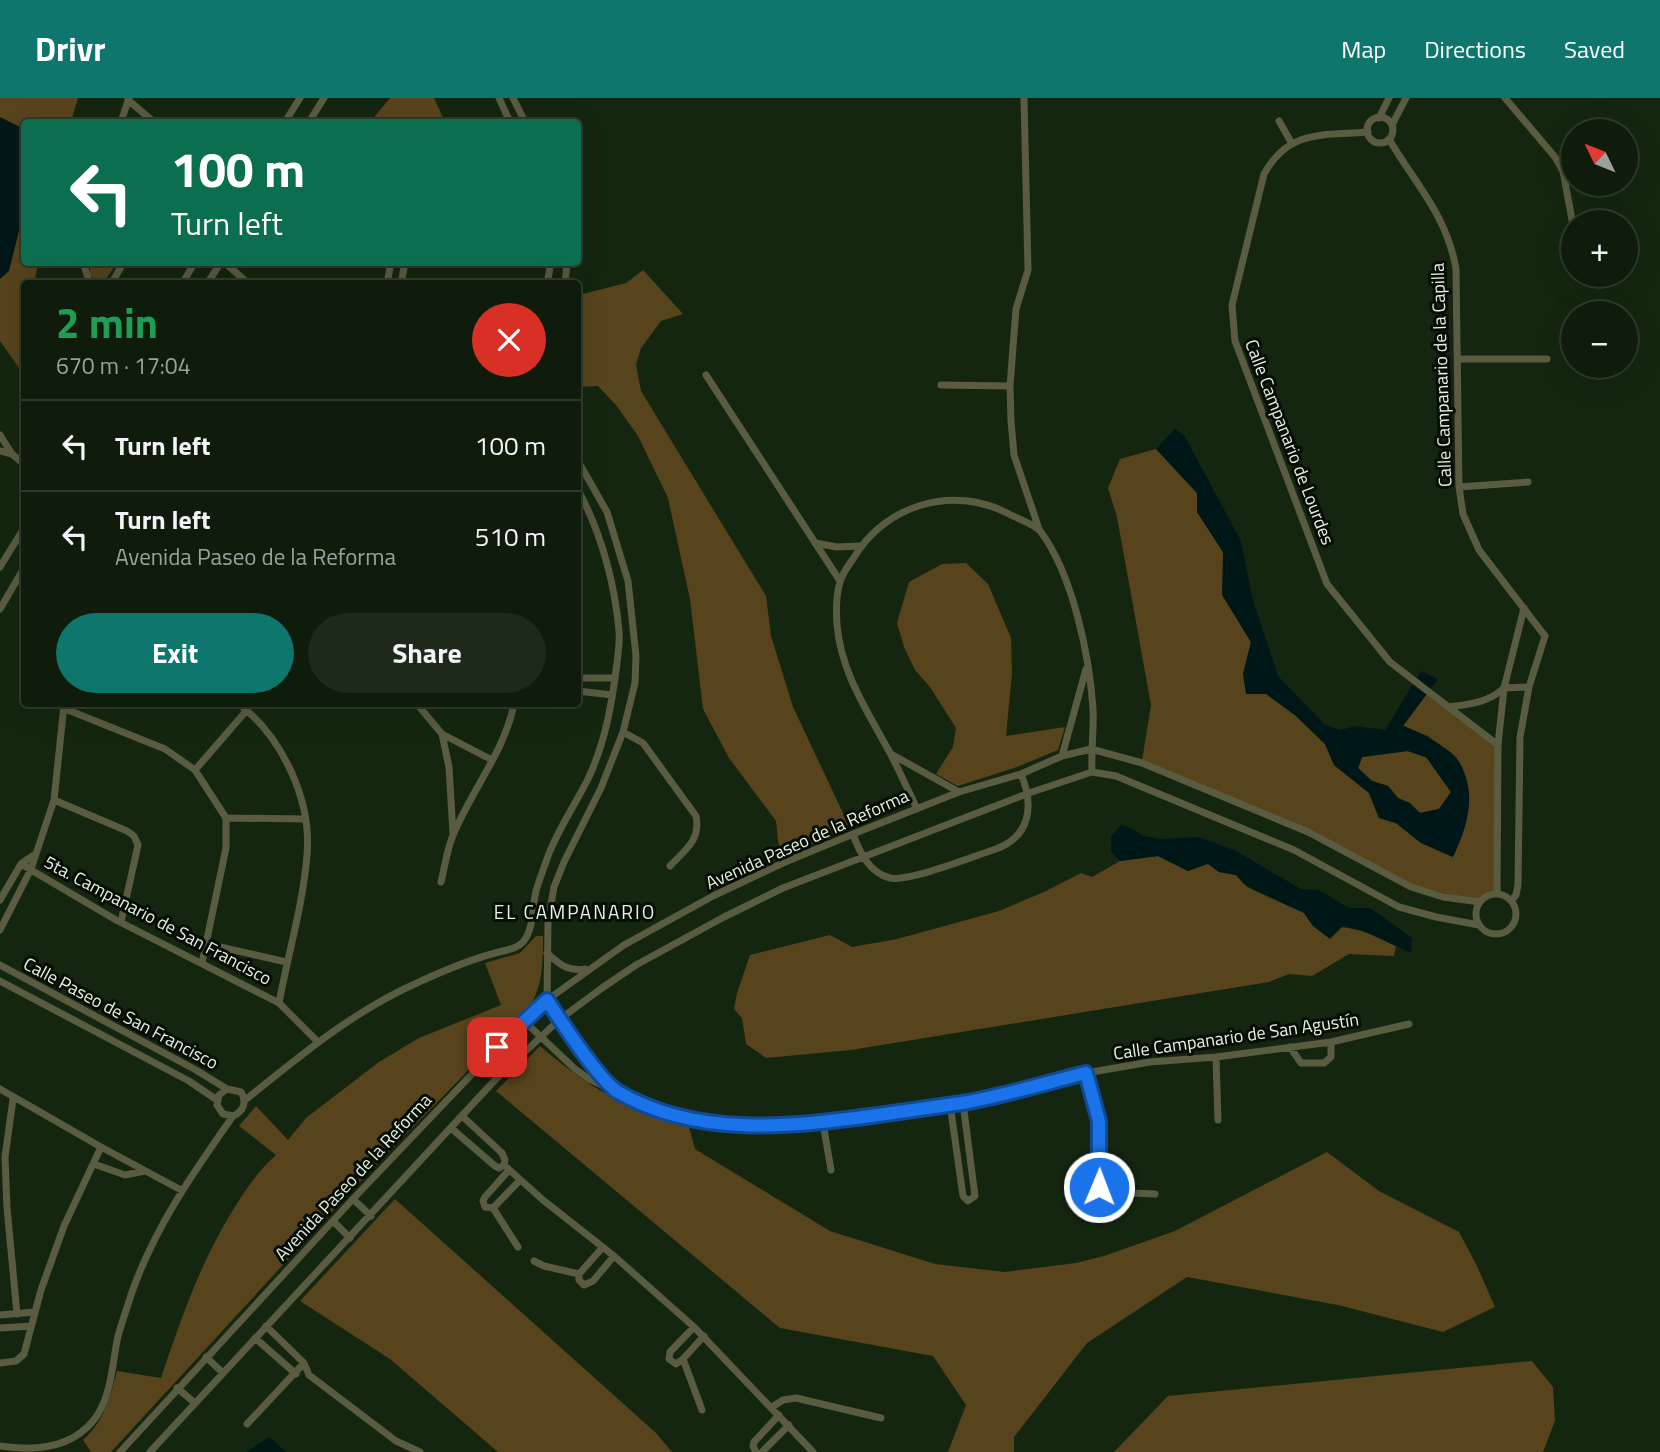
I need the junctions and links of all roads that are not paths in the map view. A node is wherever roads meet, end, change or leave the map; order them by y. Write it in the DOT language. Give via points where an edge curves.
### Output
graph roads {
  1 [pos="300,98"];
  2 [pos="324,98"];
  3 [pos="499,98"];
  4 [pos="513,98"];
  5 [pos="1024,98"];
  6 [pos="1390,98"];
  7 [pos="1406,98"];
  8 [pos="1505,98"];
  9 [pos="129,99"];
  10 [pos="1379,118"];
  11 [pos="122,119"];
  12 [pos="151,119"];
  13 [pos="287,119"];
  14 [pos="313,119"];
  15 [pos="509,119"];
  16 [pos="524,119"];
  17 [pos="1279,121"];
  18 [pos="1392,125"];
  19 [pos="1368,132"];
  20 [pos="1389,139"];
  21 [pos="1291,142"];
  22 [pos="1570,210"];
  23 [pos="227,266"];
  24 [pos="243,280"];
  25 [pos="1458,359"];
  26 [pos="1547,359"];
  27 [pos="706,375"];
  28 [pos="942,385"];
  29 [pos="1010,386"];
  30 [pos="0,435"];
  31 [pos="0,451"];
  32 [pos="12,454"];
  33 [pos="21,462"];
  34 [pos="581,466"];
  35 [pos="1528,482"];
  36 [pos="1459,487"];
  37 [pos="581,495"];
  38 [pos="1039,529"];
  39 [pos="21,533"];
  40 [pos="815,543"];
  41 [pos="860,546"];
  42 [pos="0,567"];
  43 [pos="21,573"];
  44 [pos="840,581"];
  45 [pos="1524,608"];
  46 [pos="0,609"];
  47 [pos="1088,662"];
  48 [pos="581,678"];
  49 [pos="615,678"];
  50 [pos="1529,687"];
  51 [pos="1504,688"];
  52 [pos="581,691"];
  53 [pos="612,695"];
  54 [pos="64,707"];
  55 [pos="66,707"];
  56 [pos="243,707"];
  57 [pos="420,707"];
  58 [pos="513,707"];
  59 [pos="1449,707"];
  60 [pos="247,710"];
  61 [pos="623,732"];
  62 [pos="442,734"];
  63 [pos="1498,745"];
  64 [pos="1091,749"];
  65 [pos="890,753"];
  66 [pos="1062,756"];
  67 [pos="492,760"];
  68 [pos="195,770"];
  69 [pos="1092,772"];
  70 [pos="1021,774"];
  71 [pos="959,792"];
  72 [pos="1029,793"];
  73 [pos="54,800"];
  74 [pos="916,809"];
  75 [pos="226,818"];
  76 [pos="305,819"];
  77 [pos="853,834"];
  78 [pos="453,835"];
  79 [pos="34,855"];
  80 [pos="862,858"];
  81 [pos="21,863"];
  82 [pos="670,866"];
  83 [pos="31,869"];
  84 [pos="441,882"];
  85 [pos="1497,894"];
  86 [pos="0,900"];
  87 [pos="1511,901"];
  88 [pos="1480,902"];
  89 [pos="121,922"];
  90 [pos="1479,925"];
  91 [pos="0,930"];
  92 [pos="207,944"];
  93 [pos="547,953"];
  94 [pos="286,962"];
  95 [pos="202,963"];
  96 [pos="0,965"];
  97 [pos="589,969"];
  98 [pos="0,981"];
  99 [pos="547,1000"];
  100 [pos="279,1003"];
  101 [pos="103,1020"];
  102 [pos="523,1020"];
  103 [pos="560,1020"];
  104 [pos="1409,1024"];
  105 [pos="96,1032"];
  106 [pos="540,1038"];
  107 [pos="317,1041"];
  108 [pos="1331,1042"];
  109 [pos="1290,1047"];
  110 [pos="1216,1057"];
  111 [pos="1086,1073"];
  112 [pos="227,1088"];
  113 [pos="0,1089"];
  114 [pos="615,1090"];
  115 [pos="13,1099"];
  116 [pos="217,1100"];
  117 [pos="244,1101"];
  118 [pos="963,1102"];
  119 [pos="950,1104"];
  120 [pos="233,1116"];
  121 [pos="462,1116"];
  122 [pos="1218,1120"];
  123 [pos="823,1123"];
  124 [pos="451,1128"];
  125 [pos="101,1147"];
  126 [pos="94,1164"];
  127 [pos="507,1167"];
  128 [pos="831,1170"];
  129 [pos="145,1171"];
  130 [pos="520,1180"];
  131 [pos="181,1190"];
  132 [pos="1155,1194"];
  133 [pos="353,1199"];
  134 [pos="493,1208"];
  135 [pos="371,1216"];
  136 [pos="333,1221"];
  137 [pos="350,1238"];
  138 [pos="518,1247"];
  139 [pos="603,1247"];
  140 [pos="614,1256"];
  141 [pos="534,1261"];
  142 [pos="579,1275"];
  143 [pos="35,1312"];
  144 [pos="17,1314"];
  145 [pos="0,1315"];
  146 [pos="31,1326"];
  147 [pos="266,1326"];
  148 [pos="694,1327"];
  149 [pos="0,1328"];
  150 [pos="704,1336"];
  151 [pos="255,1338"];
  152 [pos="206,1357"];
  153 [pos="683,1359"];
  154 [pos="0,1363"];
  155 [pos="304,1363"];
  156 [pos="223,1373"];
  157 [pos="294,1374"];
  158 [pos="309,1375"];
  159 [pos="177,1388"];
  160 [pos="195,1403"];
  161 [pos="772,1407"];
  162 [pos="702,1410"];
  163 [pos="779,1415"];
  164 [pos="881,1418"];
  165 [pos="247,1424"];
  166 [pos="789,1425"];
  167 [pos="396,1440"];
  168 [pos="0,1446"];
  169 [pos="120,1452"];
  170 [pos="150,1452"];
  171 [pos="402,1452"];
  172 [pos="420,1452"];
  173 [pos="757,1452"];
  174 [pos="762,1452"];
  175 [pos="813,1452"];
  1 -- 13 [label="street"];
  2 -- 14 [label="street"];
  3 -- 15 [label="street"];
  4 -- 16 [label="street"];
  5 -- 29 [label="street" via="1028,270 1016,310"];
  6 -- 10 [label="street"];
  7 -- 18 [label="street"];
  8 -- 22 [label="street" via="1555,157 1563,171"];
  9 -- 11 [label="street"];
  9 -- 12 [label="street"];
  10 -- 18 [label="street"];
  10 -- 19 [label="street" via="1372,121"];
  17 -- 21 [label="street"];
  18 -- 20 [label="street"];
  19 -- 20 [label="street" via="1378,143"];
  19 -- 21 [label="street"];
  20 -- 25 [label="street, Calle Campanario de la Capilla" via="1439,216 1454,254"];
  21 -- 59 [label="street, Calle Campanario de Lourdes" via="1264,174 1232,305 1235,341 1327,584 1374,644 1407,677"];
  23 -- 24 [label="street"];
  25 -- 26 [label="street"];
  25 -- 36 [label="street, Calle Campanario de la Capilla"];
  27 -- 40 [label="street"];
  28 -- 29 [label="street"];
  29 -- 38 [label="street" via="1014,455"];
  30 -- 32 [label="street"];
  31 -- 32 [label="street"];
  32 -- 33 [label="street"];
  34 -- 61 [label="street" via="607,512 628,581 636,656 635,683"];
  35 -- 36 [label="street"];
  36 -- 45 [label="street, Calle Campanario de la Capilla" via="1463,514 1479,550"];
  37 -- 49 [label="street" via="607,564 620,634"];
  38 -- 41 [label="street" via="982,503 937,500 914,506 885,523"];
  38 -- 47 [label="street" via="1064,574"];
  39 -- 42 [label="street"];
  40 -- 41 [label="street"];
  40 -- 44 [label="street"];
  41 -- 44 [label="street"];
  43 -- 46 [label="street"];
  44 -- 65 [label="street" via="837,624 841,646 853,687"];
  45 -- 50 [label="street, Calle Campanario de la Capilla" via="1545,636"];
  45 -- 51 [label="street"];
  47 -- 64 [label="street"];
  47 -- 66 [label="street"];
  48 -- 49 [label="street"];
  49 -- 53 [label="street"];
  50 -- 51 [label="street"];
  50 -- 87 [label="street, Calle Campanario de la Capilla" via="1520,737 1518,889"];
  51 -- 59 [label="street" via="1485,701"];
  51 -- 63 [label="street"];
  52 -- 53 [label="street"];
  53 -- 107 [label="street" via="605,736 549,855 524,941 401,989"];
  54 -- 73 [label="street"];
  55 -- 68 [label="street" via="165,749"];
  56 -- 60 [label="street"];
  57 -- 62 [label="street"];
  58 -- 67 [label="street"];
  59 -- 63 [label="street, Calle Campanario de Lourdes"];
  60 -- 68 [label="street"];
  60 -- 76 [label="street" via="284,760"];
  61 -- 82 [label="street" via="643,743 696,816 695,838"];
  61 -- 93 [label="street" via="554,887"];
  62 -- 67 [label="street"];
  62 -- 78 [label="street"];
  63 -- 85 [label="street"];
  64 -- 66 [label="street, Avenida Paseo de la Reforma"];
  64 -- 69 [label="street"];
  64 -- 88 [label="street, Avenida Paseo de la Reforma" via="1142,763 1308,832 1411,887"];
  65 -- 71 [label="street"];
  65 -- 74 [label="street"];
  66 -- 70 [label="street, Avenida Paseo de la Reforma"];
  67 -- 78 [label="street"];
  68 -- 75 [label="street"];
  69 -- 72 [label="street, Avenida Paseo de la Reforma"];
  69 -- 90 [label="street" via="1116,776 1294,850 1399,907"];
  70 -- 71 [label="street, Avenida Paseo de la Reforma"];
  70 -- 72 [label="street"];
  71 -- 74 [label="street, Avenida Paseo de la Reforma"];
  72 -- 80 [label="street, Avenida Paseo de la Reforma"];
  72 -- 80 [label="street" via="1024,827 1008,845 907,877 890,878"];
  73 -- 79 [label="street"];
  73 -- 89 [label="street" via="134,836 138,845"];
  74 -- 77 [label="street, Avenida Paseo de la Reforma"];
  75 -- 76 [label="street"];
  75 -- 92 [label="street" via="226,848"];
  76 -- 94 [label="street" via="307,853"];
  77 -- 80 [label="street"];
  77 -- 97 [label="street, Avenida Paseo de la Reforma" via="713,896"];
  78 -- 84 [label="street"];
  79 -- 81 [label="street"];
  79 -- 83 [label="street"];
  80 -- 103 [label="street, Avenida Paseo de la Reforma" via="724,917 636,965"];
  81 -- 83 [label="street, 5ta. Campanario de San Francisco"];
  81 -- 86 [label="street"];
  83 -- 89 [label="street, 5ta. Campanario de San Francisco"];
  83 -- 91 [label="street"];
  85 -- 87 [label="street"];
  85 -- 88 [label="street"];
  87 -- 90 [label="street" via="1516,915 1507,930 1490,933"];
  88 -- 90 [label="street" via="1476,909"];
  89 -- 95 [label="street, 5ta. Campanario de San Francisco"];
  92 -- 94 [label="street"];
  92 -- 95 [label="street"];
  93 -- 97 [label="street" via="565,968"];
  93 -- 99 [label="street"];
  94 -- 100 [label="street"];
  95 -- 100 [label="street, 5ta. Campanario de San Francisco"];
  96 -- 101 [label="street, Calle Paseo de San Francisco"];
  97 -- 99 [label="street, Avenida Paseo de la Reforma"];
  98 -- 105 [label="street, Calle Paseo de San Francisco"];
  99 -- 102 [label="street, Avenida Paseo de la Reforma"];
  99 -- 103 [label="street, Calle Campanario de San Agustín"];
  100 -- 107 [label="street, 5ta. Campanario de San Francisco"];
  101 -- 105 [label="street"];
  101 -- 112 [label="street, Calle Paseo de San Francisco"];
  102 -- 106 [label="street, Calle Campanario de San Agustín"];
  102 -- 133 [label="street, Avenida Paseo de la Reforma"];
  103 -- 106 [label="street, Avenida Paseo de la Reforma"];
  103 -- 114 [label="street, Calle Campanario de San Agustín"];
  104 -- 108 [label="street, Calle Campanario de San Agustín"];
  105 -- 116 [label="street, Calle Paseo de San Francisco"];
  106 -- 114 [label="street, Calle Campanario de San Agustín" via="589,1079"];
  106 -- 121 [label="street, Avenida Paseo de la Reforma"];
  107 -- 117 [label="street"];
  108 -- 109 [label="street, Calle Campanario de San Agustín"];
  108 -- 109 [label="street" via="1331,1056 1324,1062 1301,1063"];
  109 -- 110 [label="street, Calle Campanario de San Agustín"];
  110 -- 111 [label="street, Calle Campanario de San Agustín"];
  110 -- 122 [label="street"];
  111 -- 118 [label="street, Calle Campanario de San Agustín"];
  111 -- 132 [label="street" via="1099,1121 1099,1191"];
  112 -- 116 [label="street"];
  112 -- 117 [label="street" via="237,1089"];
  113 -- 115 [label="street"];
  114 -- 123 [label="street, Calle Campanario de San Agustín" via="689,1120 762,1127"];
  115 -- 125 [label="street"];
  115 -- 144 [label="street" via="5,1157"];
  116 -- 120 [label="street" via="219,1110"];
  117 -- 120 [label="street" via="242,1110"];
  118 -- 119 [label="street, Calle Campanario de San Agustín"];
  118 -- 119 [label="street" via="975,1196 968,1201 962,1196"];
  119 -- 123 [label="street, Calle Campanario de San Agustín"];
  120 -- 131 [label="street"];
  121 -- 124 [label="street, Avenida Paseo de la Reforma"];
  121 -- 127 [label="street" via="502,1153"];
  123 -- 128 [label="street"];
  124 -- 127 [label="street" via="495,1166"];
  124 -- 135 [label="street, Avenida Paseo de la Reforma"];
  125 -- 126 [label="street"];
  125 -- 129 [label="street"];
  126 -- 129 [label="street" via="125,1175"];
  126 -- 143 [label="street" via="64,1226"];
  127 -- 130 [label="street"];
  127 -- 134 [label="street" via="483,1200 485,1207"];
  129 -- 131 [label="street"];
  130 -- 134 [label="street"];
  130 -- 139 [label="street"];
  131 -- 168 [label="street" via="131,1295 99,1413 77,1436 46,1448"];
  133 -- 135 [label="street"];
  133 -- 136 [label="street, Avenida Paseo de la Reforma"];
  134 -- 138 [label="street"];
  135 -- 137 [label="street, Avenida Paseo de la Reforma"];
  136 -- 137 [label="street"];
  136 -- 152 [label="street, Avenida Paseo de la Reforma"];
  137 -- 147 [label="street, Avenida Paseo de la Reforma"];
  139 -- 140 [label="street"];
  139 -- 142 [label="street"];
  140 -- 142 [label="street" via="589,1284 581,1283"];
  140 -- 148 [label="street"];
  141 -- 142 [label="street"];
  143 -- 144 [label="street"];
  143 -- 146 [label="street"];
  144 -- 145 [label="street"];
  146 -- 149 [label="street"];
  146 -- 154 [label="street" via="21,1358"];
  147 -- 151 [label="street, Avenida Paseo de la Reforma"];
  147 -- 155 [label="street"];
  148 -- 150 [label="street"];
  148 -- 153 [label="street" via="669,1354 676,1364"];
  150 -- 153 [label="street"];
  150 -- 161 [label="street"];
  151 -- 156 [label="street, Avenida Paseo de la Reforma"];
  151 -- 157 [label="street"];
  152 -- 156 [label="street"];
  152 -- 159 [label="street, Avenida Paseo de la Reforma"];
  153 -- 162 [label="street"];
  155 -- 157 [label="street"];
  155 -- 158 [label="street"];
  156 -- 160 [label="street, Avenida Paseo de la Reforma"];
  157 -- 158 [label="street"];
  157 -- 165 [label="street"];
  158 -- 167 [label="street"];
  159 -- 160 [label="street"];
  159 -- 169 [label="street, Avenida Paseo de la Reforma"];
  160 -- 170 [label="street, Avenida Paseo de la Reforma"];
  161 -- 163 [label="street"];
  161 -- 164 [label="street" via="796,1398"];
  163 -- 166 [label="street"];
  163 -- 173 [label="street" via="754,1441"];
  166 -- 174 [label="street"];
  166 -- 175 [label="street"];
  167 -- 171 [label="street"];
  167 -- 172 [label="street"];
}
